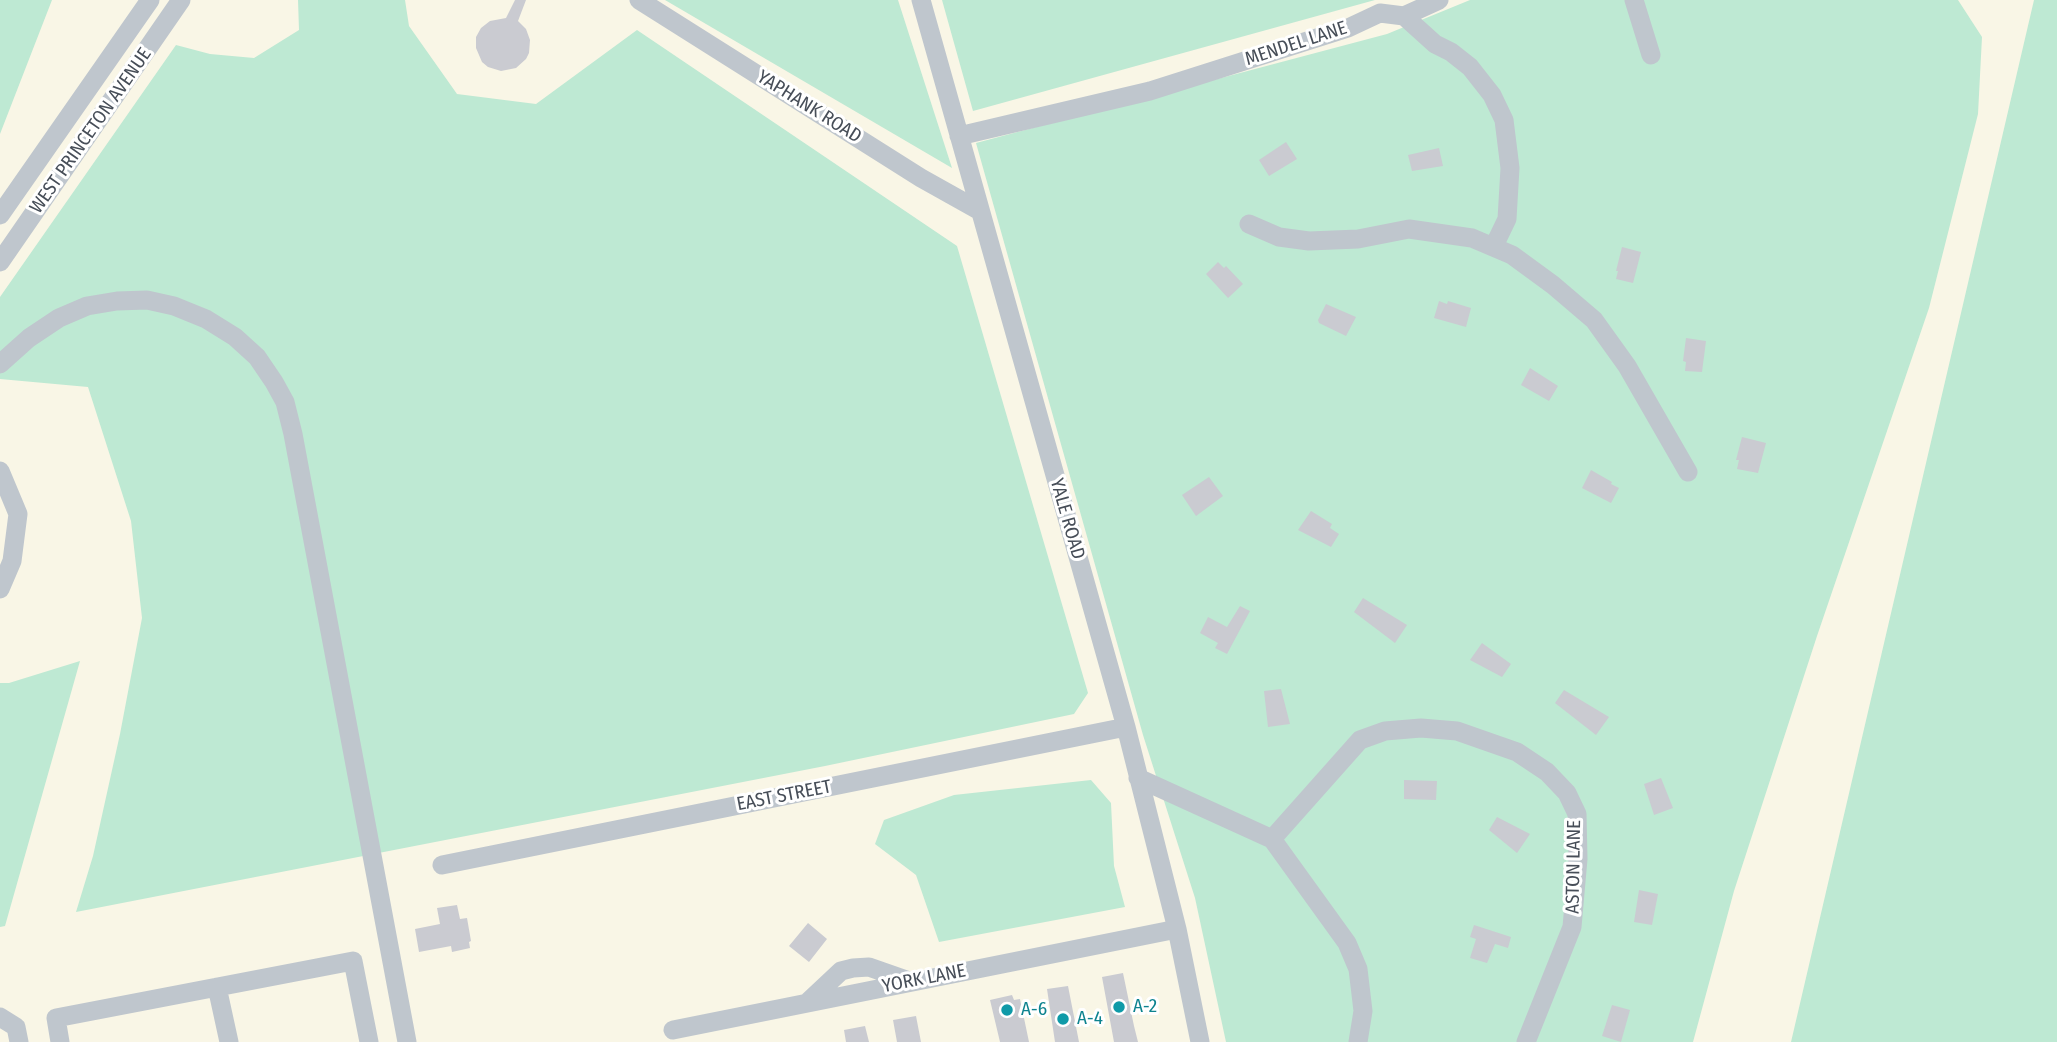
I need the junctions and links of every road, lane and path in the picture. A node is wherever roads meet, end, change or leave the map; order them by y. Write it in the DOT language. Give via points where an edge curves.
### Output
graph roads {
  1 [pos="150,0"];
  2 [pos="181,0"];
  3 [pos="639,0"];
  4 [pos="921,0"];
  5 [pos="1439,0"];
  6 [pos="1634,0"];
  7 [pos="1378,7"];
  8 [pos="1404,16"];
  9 [pos="1651,55"];
  10 [pos="959,136"];
  11 [pos="981,211"];
  12 [pos="0,215"];
  13 [pos="1249,224"];
  14 [pos="1494,246"];
  15 [pos="0,262"];
  16 [pos="0,364"];
  17 [pos="0,471"];
  18 [pos="1688,472"];
  19 [pos="0,589"];
  20 [pos="1126,727"];
  21 [pos="1138,778"];
  22 [pos="1272,839"];
  23 [pos="442,865"];
  24 [pos="1177,929"];
  25 [pos="217,987"];
  26 [pos="0,1017"];
  27 [pos="673,1030"];
  28 [pos="19,1042"];
  29 [pos="60,1042"];
  30 [pos="229,1042"];
  31 [pos="369,1042"];
  32 [pos="407,1042"];
  33 [pos="1200,1042"];
  34 [pos="1358,1042"];
  35 [pos="1526,1042"];
  1 -- 12 [label="street, WEST PRINCETON AVENUE"];
  2 -- 15 [label="street, WEST PRINCETON AVENUE"];
  3 -- 11 [label="street, YAPHANK ROAD"];
  4 -- 10 [label="street, YALE ROAD"];
  5 -- 8 [label="street"];
  6 -- 9 [label="street"];
  7 -- 8 [label="street, MENDEL LANE"];
  7 -- 10 [label="street, MENDEL LANE" via="1348,28 1150,91"];
  8 -- 14 [label="street" via="1470,67 1504,120 1510,168 1507,219"];
  10 -- 11 [label="street, YALE ROAD"];
  11 -- 20 [label="street, YALE ROAD"];
  13 -- 14 [label="street" via="1279,237 1310,241 1358,239 1409,229 1472,238"];
  14 -- 18 [label="street" via="1553,285 1594,320 1627,366"];
  16 -- 32 [label="street" via="59,318 87,306 146,300 206,318 235,337 274,382 285,402 293,435"];
  17 -- 19 [label="street" via="18,514 12,561"];
  20 -- 21 [label="street, YALE ROAD"];
  20 -- 23 [label="street, EAST STREET"];
  21 -- 22 [label="street"];
  21 -- 24 [label="street, YALE ROAD"];
  22 -- 34 [label="street" via="1347,943 1358,969 1363,1011"];
  22 -- 35 [label="street, ASTON LANE" via="1360,740 1385,731 1457,731 1517,752 1547,772 1567,793 1577,814 1578,859 1572,927"];
  24 -- 27 [label="street, YORK LANE"];
  24 -- 33 [label="street, YALE ROAD"];
  25 -- 29 [label="street" via="56,1018"];
  25 -- 30 [label="street"];
  25 -- 31 [label="street" via="353,961"];
  26 -- 28 [label="street" via="16,1027"];
}
